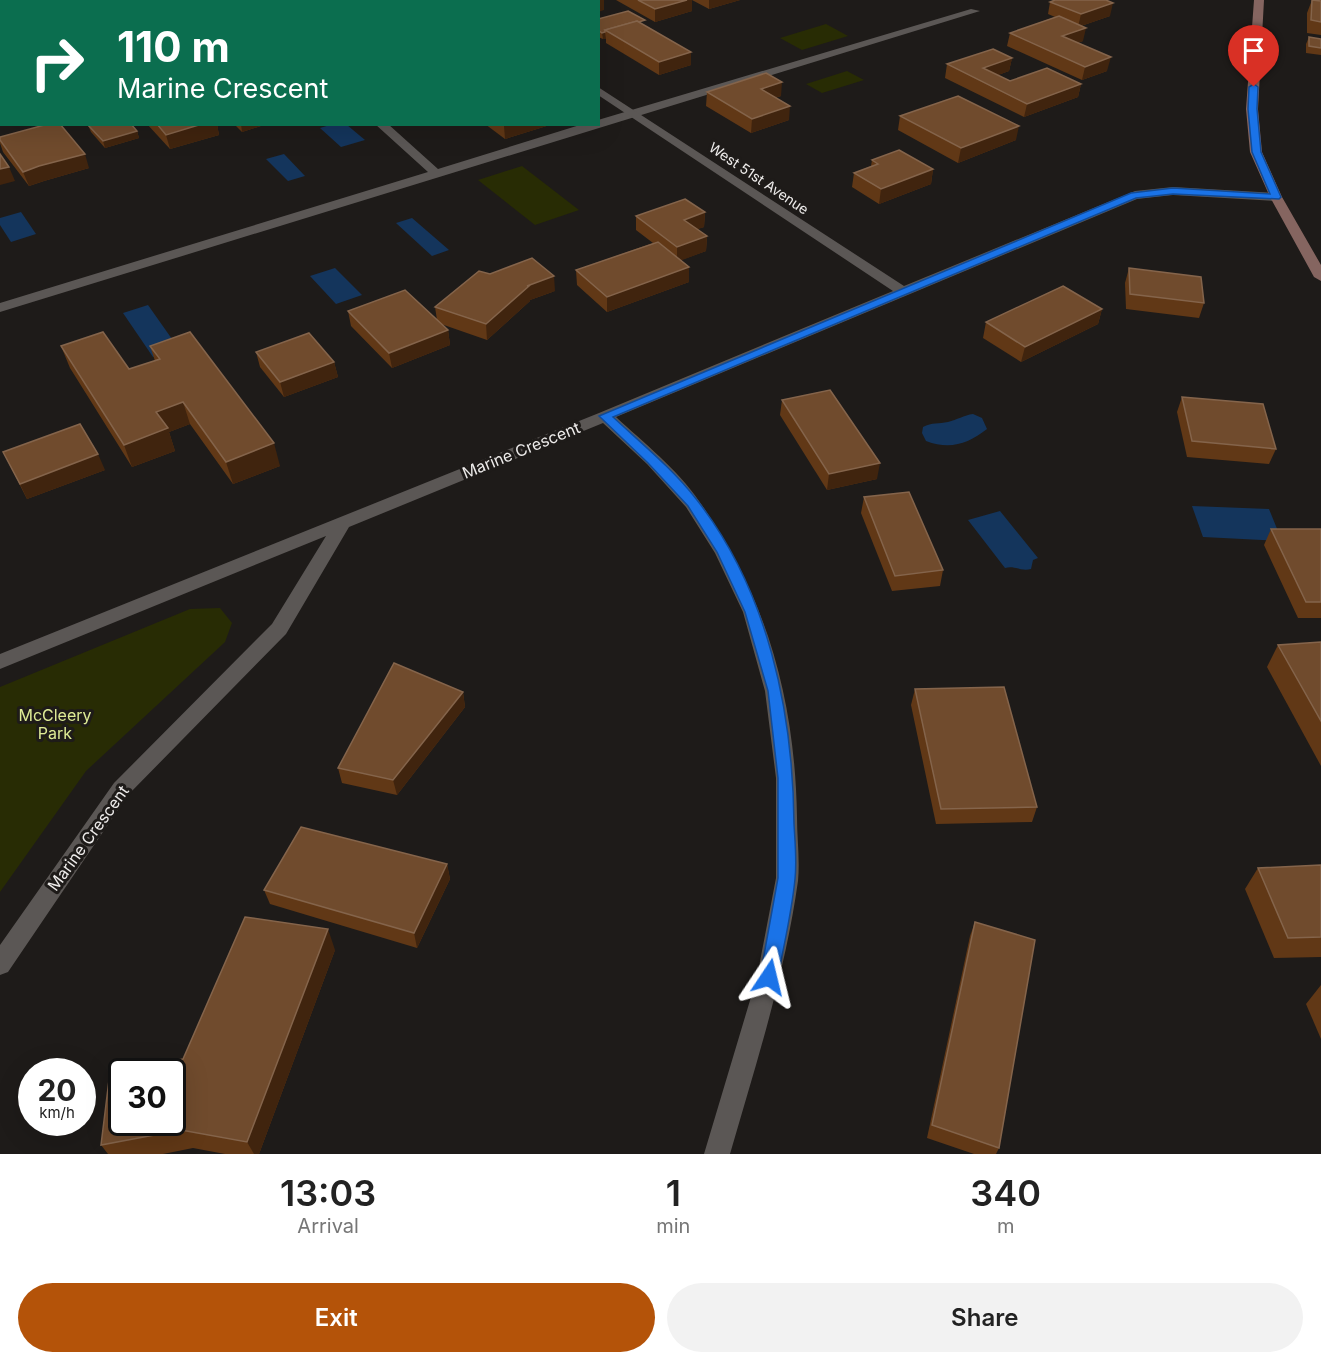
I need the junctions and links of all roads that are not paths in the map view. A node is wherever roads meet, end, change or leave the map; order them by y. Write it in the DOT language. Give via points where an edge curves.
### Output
graph roads {
  1 [pos="1259,0"];
  2 [pos="975,11"];
  3 [pos="600,91"];
  4 [pos="634,113"];
  5 [pos="600,123"];
  6 [pos="382,126"];
  7 [pos="592,126"];
  8 [pos="438,175"];
  9 [pos="1276,197"];
  10 [pos="1321,278"];
  11 [pos="902,291"];
  12 [pos="0,308"];
  13 [pos="605,416"];
  14 [pos="342,524"];
  15 [pos="0,662"];
  16 [pos="0,964"];
  17 [pos="717,1154"];
  1 -- 9 [label="main road" via="1252,109 1256,152"];
  2 -- 4 [label="street"];
  3 -- 4 [label="street, West 51st Avenue"];
  4 -- 5 [label="street"];
  4 -- 11 [label="street, West 51st Avenue"];
  6 -- 8 [label="street"];
  7 -- 8 [label="street"];
  8 -- 12 [label="street"];
  9 -- 10 [label="main road"];
  9 -- 11 [label="street, Marine Crescent" via="1173,191 1135,195"];
  11 -- 13 [label="street, Marine Crescent"];
  13 -- 14 [label="street, Marine Crescent"];
  13 -- 17 [label="street" via="692,503 723,552 752,612 775,691 786,778 787,878 769,977"];
  14 -- 15 [label="street, Marine Crescent"];
  14 -- 16 [label="street, Marine Crescent" via="279,629 121,789"];
}
